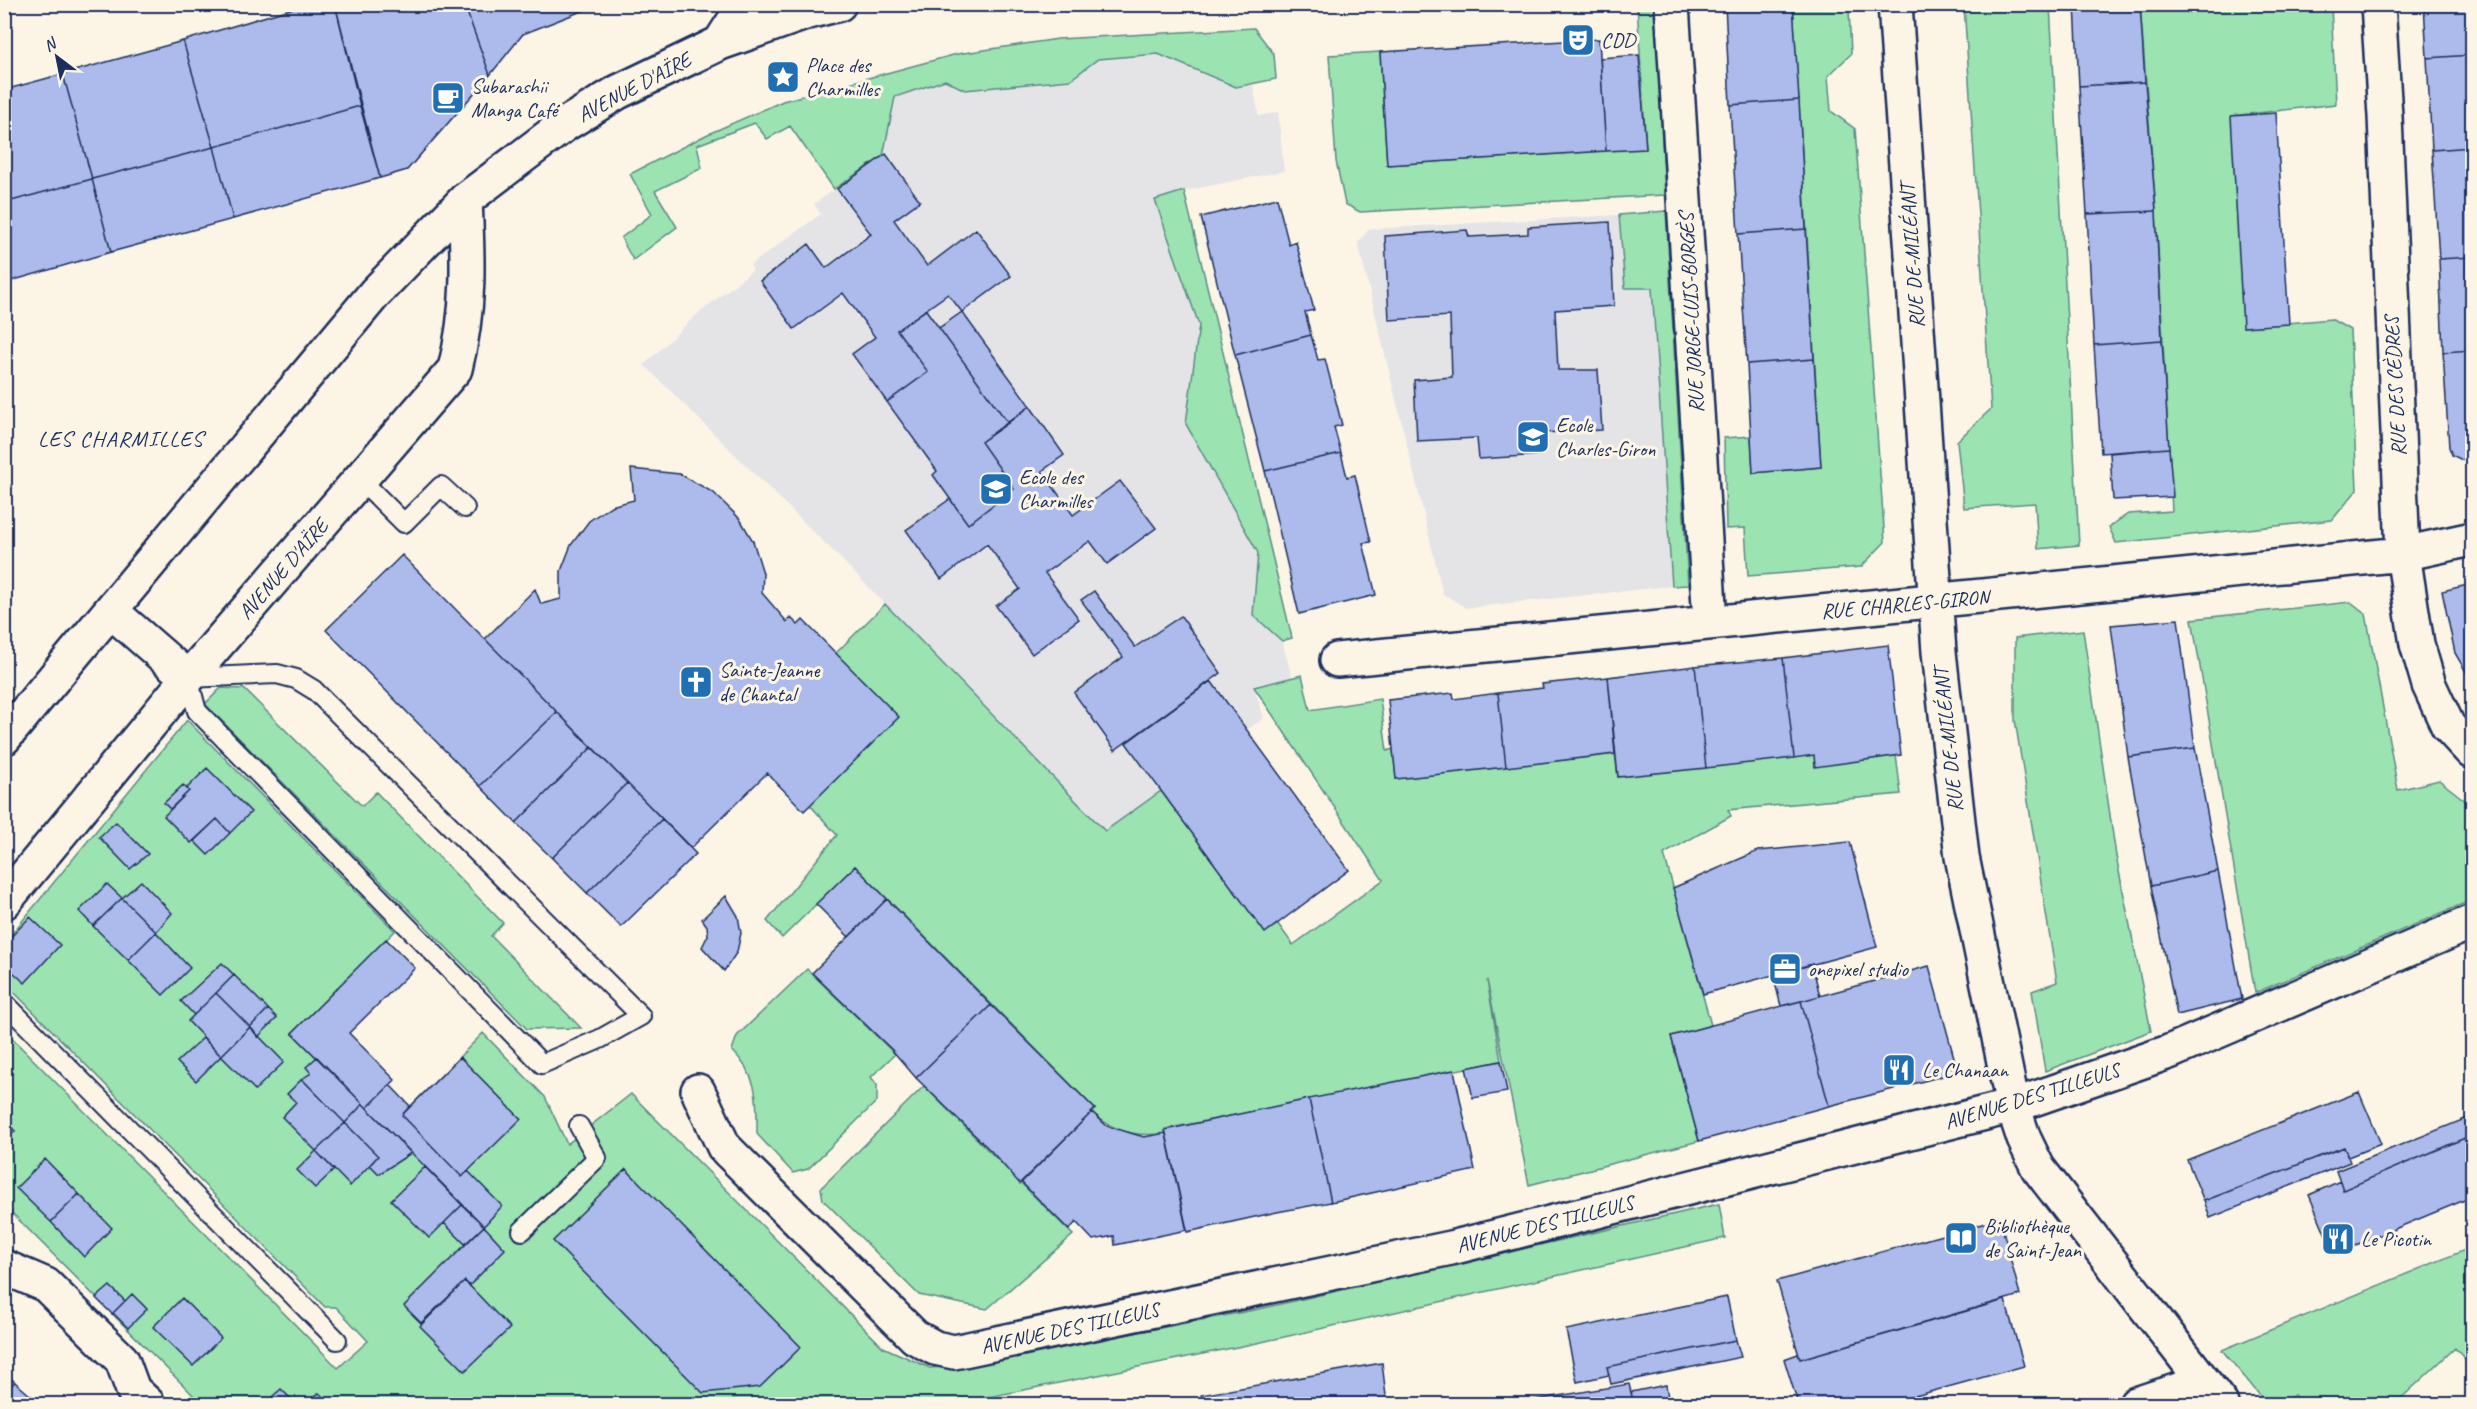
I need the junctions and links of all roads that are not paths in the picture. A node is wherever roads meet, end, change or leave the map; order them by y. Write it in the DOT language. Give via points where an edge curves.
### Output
graph roads {
  1 [pos="745,4"];
  2 [pos="839,4"];
  3 [pos="1672,4"];
  4 [pos="1895,4"];
  5 [pos="2378,4"];
  6 [pos="720,43"];
  7 [pos="465,200"];
  8 [pos="360,479"];
  9 [pos="465,508"];
  10 [pos="2472,539"];
  11 [pos="2403,554"];
  12 [pos="1934,602"];
  13 [pos="111,611"];
  14 [pos="1710,622"];
  15 [pos="1337,660"];
  16 [pos="188,678"];
  17 [pos="4,738"];
  18 [pos="2472,752"];
  19 [pos="4,902"];
  20 [pos="2472,922"];
  21 [pos="4,1002"];
  22 [pos="698,1091"];
  23 [pos="2013,1106"];
  24 [pos="579,1126"];
  25 [pos="522,1231"];
  26 [pos="4,1267"];
  27 [pos="338,1340"];
  28 [pos="2212,1393"];
  29 [pos="148,1404"];
  30 [pos="2136,1404"];
  1 -- 6 [label="street"];
  2 -- 6 [label="street"];
  3 -- 14 [label="street, RUE JORGE-LUIS-BORGÈS"];
  4 -- 12 [label="street, RUE DE-MILÉANT"];
  5 -- 11 [label="street, RUE DES CÈDRES"];
  6 -- 7 [label="street, AVENUE D'AÏRE" via="618,92 564,125"];
  7 -- 8 [label="street, AVENUE D'AÏRE" via="467,298 465,329 455,369"];
  7 -- 13 [label="street, AVENUE D'AÏRE" via="375,293"];
  8 -- 9 [label="lane" via="404,523 441,486"];
  8 -- 16 [label="street, AVENUE D'AÏRE"];
  10 -- 11 [label="street, RUE CHARLES-GIRON"];
  11 -- 12 [label="street, RUE CHARLES-GIRON"];
  11 -- 18 [label="street, RUE DES CÈDRES" via="2417,644 2429,685 2448,726"];
  12 -- 14 [label="street, RUE CHARLES-GIRON"];
  12 -- 23 [label="street, RUE DE-MILÉANT" via="1962,857"];
  13 -- 16 [label="street"];
  13 -- 17 [label="street, AVENUE D'AÏRE"];
  14 -- 15 [label="street, RUE CHARLES-GIRON"];
  16 -- 16 [label="lane" via="197,711 542,1064 641,1016 314,690 277,674"];
  16 -- 19 [label="street, AVENUE D'AÏRE"];
  20 -- 23 [label="street, AVENUE DES TILLEULS" via="2169,1052"];
  21 -- 27 [label="lane"];
  22 -- 23 [label="street, AVENUE DES TILLEULS" via="724,1147 915,1337 935,1348 954,1352 1451,1248"];
  23 -- 28 [label="street, RUE DE-MILÉANT" via="2038,1168"];
  24 -- 25 [label="lane" via="597,1158"];
  26 -- 29 [label="street" via="46,1286 122,1360 133,1390"];
  28 -- 30 [label="street"];
}
